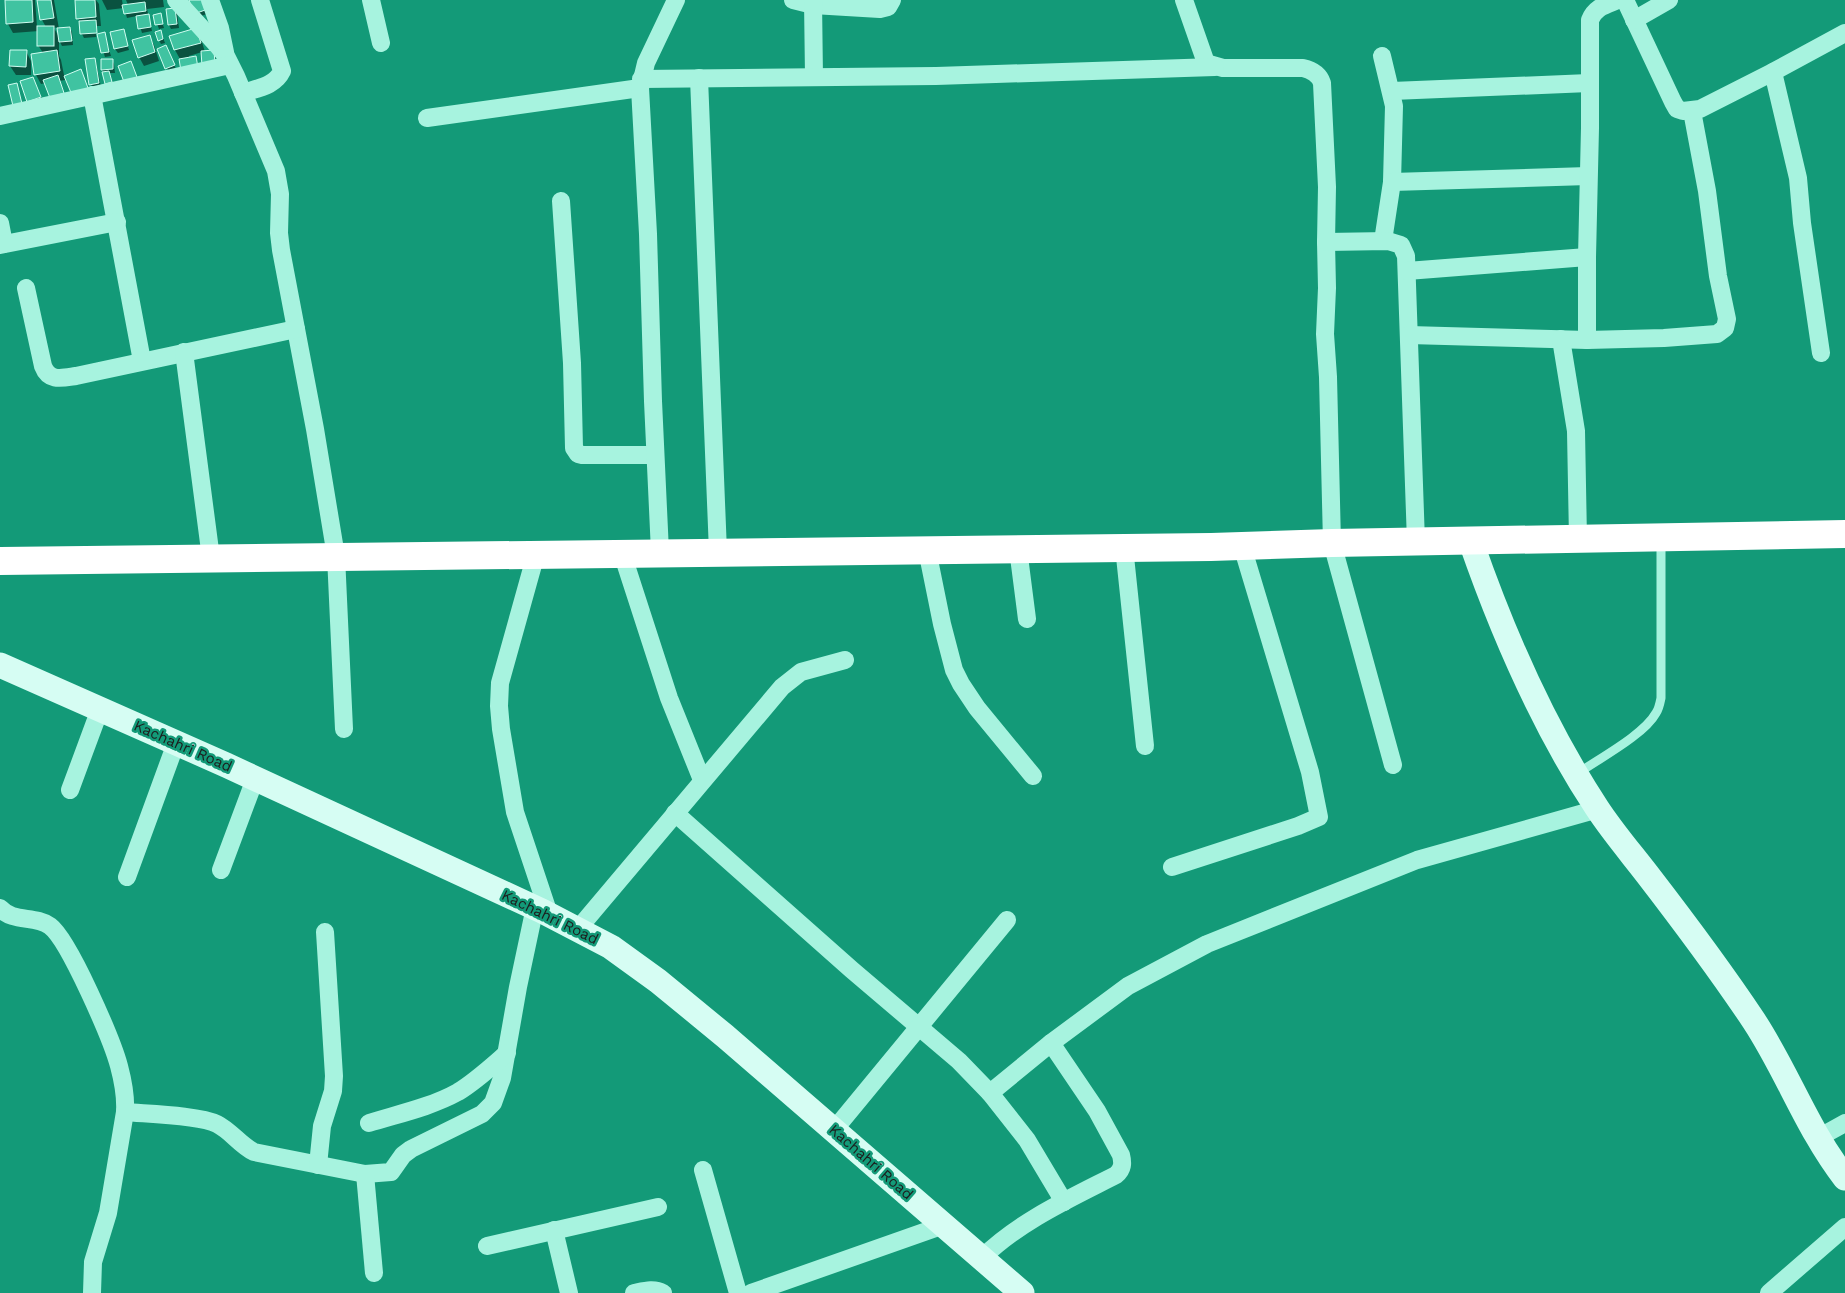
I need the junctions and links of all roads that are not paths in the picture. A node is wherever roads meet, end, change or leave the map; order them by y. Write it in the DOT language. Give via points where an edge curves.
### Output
graph roads {
  1 [pos="176,0"];
  2 [pos="210,0"];
  3 [pos="260,0"];
  4 [pos="371,0"];
  5 [pos="676,0"];
  6 [pos="793,0"];
  7 [pos="892,0"];
  8 [pos="1184,0"];
  9 [pos="1618,0"];
  10 [pos="1625,0"];
  11 [pos="1669,0"];
  12 [pos="813,2"];
  13 [pos="1634,20"];
  14 [pos="1845,33"];
  15 [pos="381,43"];
  16 [pos="1382,56"];
  17 [pos="228,60"];
  18 [pos="1215,67"];
  19 [pos="1773,72"];
  20 [pos="814,77"];
  21 [pos="699,78"];
  22 [pos="1589,83"];
  23 [pos="640,84"];
  24 [pos="1392,90"];
  25 [pos="243,93"];
  26 [pos="92,95"];
  27 [pos="1692,111"];
  28 [pos="0,116"];
  29 [pos="426,118"];
  30 [pos="1588,176"];
  31 [pos="1392,182"];
  32 [pos="561,201"];
  33 [pos="116,222"];
  34 [pos="0,223"];
  35 [pos="1383,241"];
  36 [pos="1326,242"];
  37 [pos="2,245"];
  38 [pos="1586,257"];
  39 [pos="1407,271"];
  40 [pos="26,288"];
  41 [pos="296,329"];
  42 [pos="1409,335"];
  43 [pos="1561,339"];
  44 [pos="1587,340"];
  45 [pos="184,352"];
  46 [pos="1821,353"];
  47 [pos="142,362"];
  48 [pos="655,454"];
  49 [pos="1845,534"];
  50 [pos="1661,538"];
  51 [pos="1578,540"];
  52 [pos="1416,542"];
  53 [pos="1471,542"];
  54 [pos="1332,543"];
  55 [pos="1242,546"];
  56 [pos="1124,547"];
  57 [pos="1018,549"];
  58 [pos="927,550"];
  59 [pos="660,552"];
  60 [pos="718,552"];
  61 [pos="622,553"];
  62 [pos="536,554"];
  63 [pos="336,556"];
  64 [pos="211,558"];
  65 [pos="0,561"];
  66 [pos="1028,619"];
  67 [pos="845,660"];
  68 [pos="0,666"];
  69 [pos="100,709"];
  70 [pos="344,729"];
  71 [pos="176,743"];
  72 [pos="1146,746"];
  73 [pos="1393,765"];
  74 [pos="1576,774"];
  75 [pos="1033,776"];
  76 [pos="255,778"];
  77 [pos="702,780"];
  78 [pos="70,790"];
  79 [pos="1598,809"];
  80 [pos="675,813"];
  81 [pos="1172,867"];
  82 [pos="221,870"];
  83 [pos="127,877"];
  84 [pos="0,908"];
  85 [pos="542,911"];
  86 [pos="1007,920"];
  87 [pos="578,929"];
  88 [pos="325,932"];
  89 [pos="918,1026"];
  90 [pos="1051,1043"];
  91 [pos="506,1053"];
  92 [pos="990,1093"];
  93 [pos="125,1112"];
  94 [pos="369,1123"];
  95 [pos="1845,1123"];
  96 [pos="834,1130"];
  97 [pos="1818,1138"];
  98 [pos="318,1165"];
  99 [pos="703,1170"];
  100 [pos="365,1174"];
  101 [pos="1845,1178"];
  102 [pos="1064,1202"];
  103 [pos="658,1207"];
  104 [pos="944,1225"];
  105 [pos="1845,1228"];
  106 [pos="554,1230"];
  107 [pos="487,1246"];
  108 [pos="982,1258"];
  109 [pos="374,1274"];
  110 [pos="92,1293"];
  111 [pos="569,1293"];
  112 [pos="634,1293"];
  113 [pos="663,1293"];
  114 [pos="738,1293"];
  115 [pos="751,1293"];
  116 [pos="1022,1293"];
  117 [pos="1769,1293"];
  1 -- 17 [label="street"];
  2 -- 17 [label="street"];
  3 -- 25 [label="street" via="282,71 272,84"];
  4 -- 15 [label="street"];
  5 -- 23 [label="street" via="646,63"];
  6 -- 12 [label="street"];
  7 -- 12 [label="street" via="885,9"];
  8 -- 18 [label="street" via="1205,60"];
  9 -- 22 [label="street" via="1598,8 1590,20"];
  10 -- 13 [label="street"];
  11 -- 13 [label="street"];
  12 -- 20 [label="street"];
  13 -- 27 [label="street" via="1677,109"];
  14 -- 19 [label="street"];
  16 -- 24 [label="street"];
  17 -- 25 [label="street"];
  17 -- 26 [label="street"];
  18 -- 20 [label="street" via="964,76"];
  18 -- 36 [label="street" via="1303,68 1320,78 1327,187"];
  19 -- 27 [label="street"];
  19 -- 46 [label="street" via="1798,178"];
  20 -- 21 [label="street"];
  21 -- 23 [label="street"];
  21 -- 60 [label="street"];
  22 -- 24 [label="street"];
  22 -- 30 [label="street"];
  23 -- 29 [label="street"];
  23 -- 48 [label="street"];
  24 -- 31 [label="street"];
  25 -- 41 [label="street" via="276,170 281,250"];
  26 -- 28 [label="street"];
  26 -- 33 [label="street"];
  27 -- 44 [label="street" via="1727,319 1725,328 1717,334"];
  30 -- 31 [label="street"];
  30 -- 38 [label="street"];
  31 -- 35 [label="street"];
  32 -- 48 [label="street" via="574,448 582,456"];
  33 -- 37 [label="street"];
  33 -- 47 [label="street"];
  34 -- 37 [label="street"];
  35 -- 36 [label="street"];
  35 -- 39 [label="street" via="1401,245"];
  36 -- 54 [label="street" via="1325,334"];
  38 -- 39 [label="street"];
  38 -- 44 [label="street"];
  39 -- 42 [label="street"];
  40 -- 47 [label="street" via="44,366 49,375 56,378 76,376"];
  41 -- 45 [label="street"];
  41 -- 63 [label="street"];
  42 -- 43 [label="street"];
  42 -- 52 [label="street"];
  43 -- 44 [label="street"];
  43 -- 51 [label="street" via="1576,431"];
  45 -- 47 [label="street"];
  45 -- 64 [label="street"];
  48 -- 59 [label="street"];
  49 -- 50 [label="highway"];
  50 -- 51 [label="highway"];
  50 -- 74 [label="lane" via="1661,698 1657,712 1635,734"];
  51 -- 53 [label="highway"];
  52 -- 53 [label="highway"];
  52 -- 54 [label="highway"];
  53 -- 74 [label="main road" via="1489,594 1543,714"];
  54 -- 55 [label="highway"];
  54 -- 73 [label="street"];
  55 -- 56 [label="highway"];
  55 -- 81 [label="street" via="1310,772 1319,818"];
  56 -- 57 [label="highway"];
  56 -- 72 [label="street"];
  57 -- 58 [label="highway"];
  57 -- 66 [label="street"];
  58 -- 60 [label="highway"];
  58 -- 75 [label="street" via="954,670 977,708"];
  59 -- 60 [label="highway"];
  59 -- 61 [label="highway"];
  61 -- 62 [label="highway"];
  61 -- 77 [label="street" via="669,698"];
  62 -- 63 [label="highway"];
  62 -- 85 [label="street" via="500,683 499,706 515,812"];
  63 -- 64 [label="highway"];
  63 -- 70 [label="street"];
  64 -- 65 [label="highway"];
  67 -- 77 [label="street" via="818,666 792,678"];
  68 -- 69 [label="main road, Kachahri Road"];
  69 -- 71 [label="main road, Kachahri Road"];
  69 -- 78 [label="street"];
  71 -- 76 [label="main road, Kachahri Road"];
  71 -- 83 [label="street"];
  74 -- 79 [label="main road"];
  76 -- 82 [label="street"];
  76 -- 85 [label="main road, Kachahri Road"];
  77 -- 80 [label="street"];
  79 -- 90 [label="street" via="1417,860 1207,944 1128,986"];
  79 -- 97 [label="main road" via="1707,953 1755,1023"];
  80 -- 87 [label="street"];
  80 -- 89 [label="street"];
  84 -- 93 [label="street" via="11,917 44,922 64,942 92,998 119,1064"];
  85 -- 87 [label="main road, Kachahri Road"];
  85 -- 91 [label="street"];
  86 -- 89 [label="street"];
  87 -- 96 [label="main road, Kachahri Road" via="611,947 658,981"];
  88 -- 98 [label="street" via="334,1076 333,1091 322,1126"];
  89 -- 92 [label="street"];
  89 -- 96 [label="street"];
  90 -- 92 [label="street"];
  90 -- 102 [label="street" via="1097,1111 1123,1162 1116,1175"];
  91 -- 94 [label="street" via="489,1070 457,1092"];
  91 -- 100 [label="street" via="498,1094 488,1109 411,1149 391,1172"];
  92 -- 102 [label="street" via="1027,1140"];
  93 -- 98 [label="street" via="208,1120 227,1130 254,1152"];
  93 -- 110 [label="street" via="108,1212 93,1262"];
  95 -- 97 [label="street"];
  96 -- 104 [label="main road, Kachahri Road"];
  97 -- 101 [label="main road"];
  98 -- 100 [label="street"];
  99 -- 114 [label="street"];
  100 -- 109 [label="street"];
  102 -- 108 [label="street" via="1012,1234"];
  103 -- 106 [label="street"];
  104 -- 108 [label="main road, Kachahri Road"];
  104 -- 115 [label="street"];
  105 -- 117 [label="street"];
  106 -- 107 [label="street"];
  106 -- 111 [label="street"];
  108 -- 116 [label="main road, Kachahri Road"];
  112 -- 113 [label="street" via="649,1290"];
}
